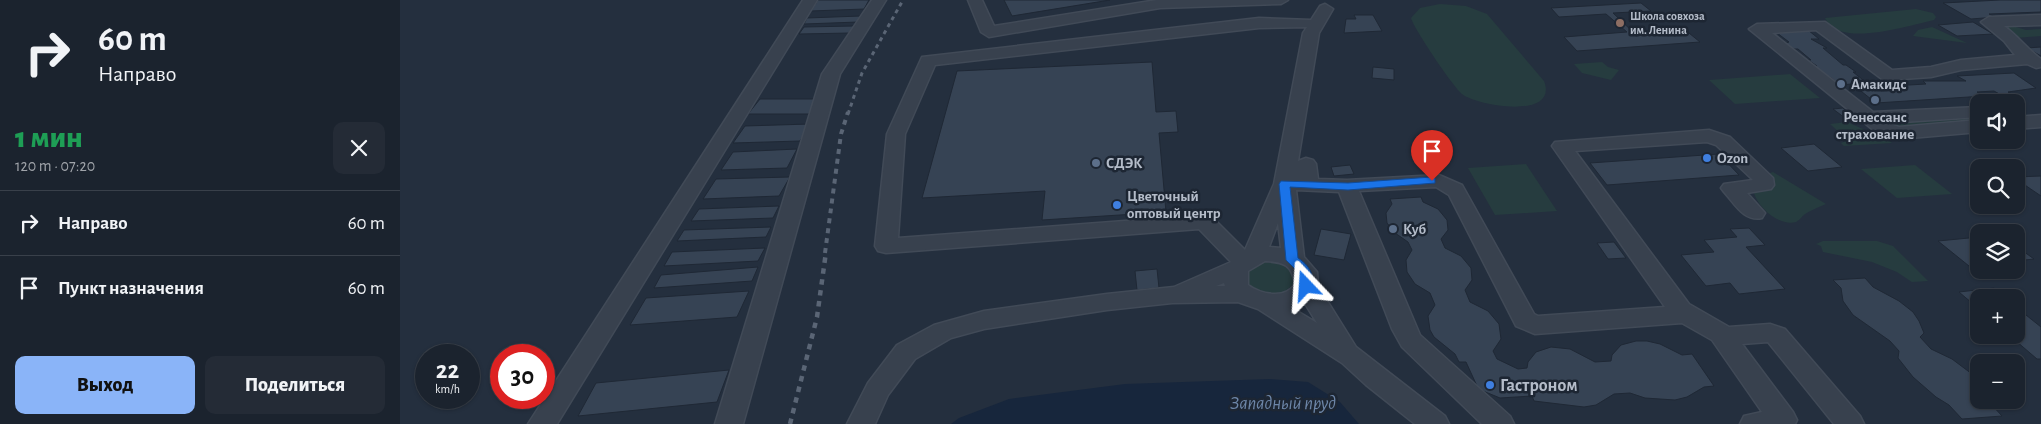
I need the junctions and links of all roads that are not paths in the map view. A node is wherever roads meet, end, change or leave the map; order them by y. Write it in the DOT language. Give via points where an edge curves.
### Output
graph roads {
  1 [pos="810,0"];
  2 [pos="880,0"];
  3 [pos="974,0"];
  4 [pos="1286,3"];
  5 [pos="1327,4"];
  6 [pos="2041,20"];
  7 [pos="1308,28"];
  8 [pos="2036,62"];
  9 [pos="2041,109"];
  10 [pos="2025,110"];
  11 [pos="1970,112"];
  12 [pos="1869,118"];
  13 [pos="2041,121"];
  14 [pos="2025,122"];
  15 [pos="1970,127"];
  16 [pos="1306,164"];
  17 [pos="1284,184"];
  18 [pos="1308,184"];
  19 [pos="1348,186"];
  20 [pos="1754,212"];
  21 [pos="1292,260"];
  22 [pos="1245,262"];
  23 [pos="1306,286"];
  24 [pos="1172,295"];
  25 [pos="1256,299"];
  26 [pos="1684,314"];
  27 [pos="1723,337"];
  28 [pos="1352,356"];
  29 [pos="542,424"];
  30 [pos="729,424"];
  31 [pos="861,424"];
  32 [pos="1434,424"];
  33 [pos="1500,424"];
  34 [pos="1754,424"];
  35 [pos="1850,424"];
  1 -- 29 [label="street"];
  2 -- 30 [label="street" via="830,74"];
  3 -- 4 [label="street" via="989,32 1160,4"];
  4 -- 5 [label="street" via="1307,11"];
  4 -- 7 [label="street"];
  5 -- 7 [label="street"];
  6 -- 8 [label="street" via="1989,22"];
  7 -- 17 [label="street"];
  7 -- 22 [label="street" via="1259,23 928,61 896,134 886,246 1204,222"];
  8 -- 12 [label="street" via="1961,65 1931,72 1888,74 1819,25 1758,29"];
  9 -- 10 [label="street"];
  11 -- 12 [label="street"];
  12 -- 15 [label="street" via="1884,129 1899,133"];
  13 -- 14 [label="street"];
  16 -- 18 [label="street"];
  17 -- 18 [label="street"];
  17 -- 21 [label="street"];
  17 -- 22 [label="street"];
  18 -- 19 [label="street"];
  19 -- 26 [label="street" via="1438,181 1455,189 1529,323"];
  19 -- 33 [label="street" via="1411,341"];
  20 -- 26 [label="street" via="1731,188 1764,185 1763,178 1723,141 1709,136 1562,146"];
  21 -- 22 [label="street" via="1272,254"];
  21 -- 23 [label="street" via="1306,274"];
  22 -- 24 [label="street"];
  22 -- 25 [label="street" via="1236,283"];
  23 -- 25 [label="street" via="1294,298 1283,302"];
  23 -- 28 [label="street"];
  24 -- 25 [label="street"];
  24 -- 31 [label="street" via="984,320 942,331 906,352 877,390"];
  25 -- 28 [label="street"];
  26 -- 27 [label="street"];
  27 -- 34 [label="street" via="1783,420"];
  27 -- 35 [label="street" via="1776,335"];
  28 -- 32 [label="street"];
}
